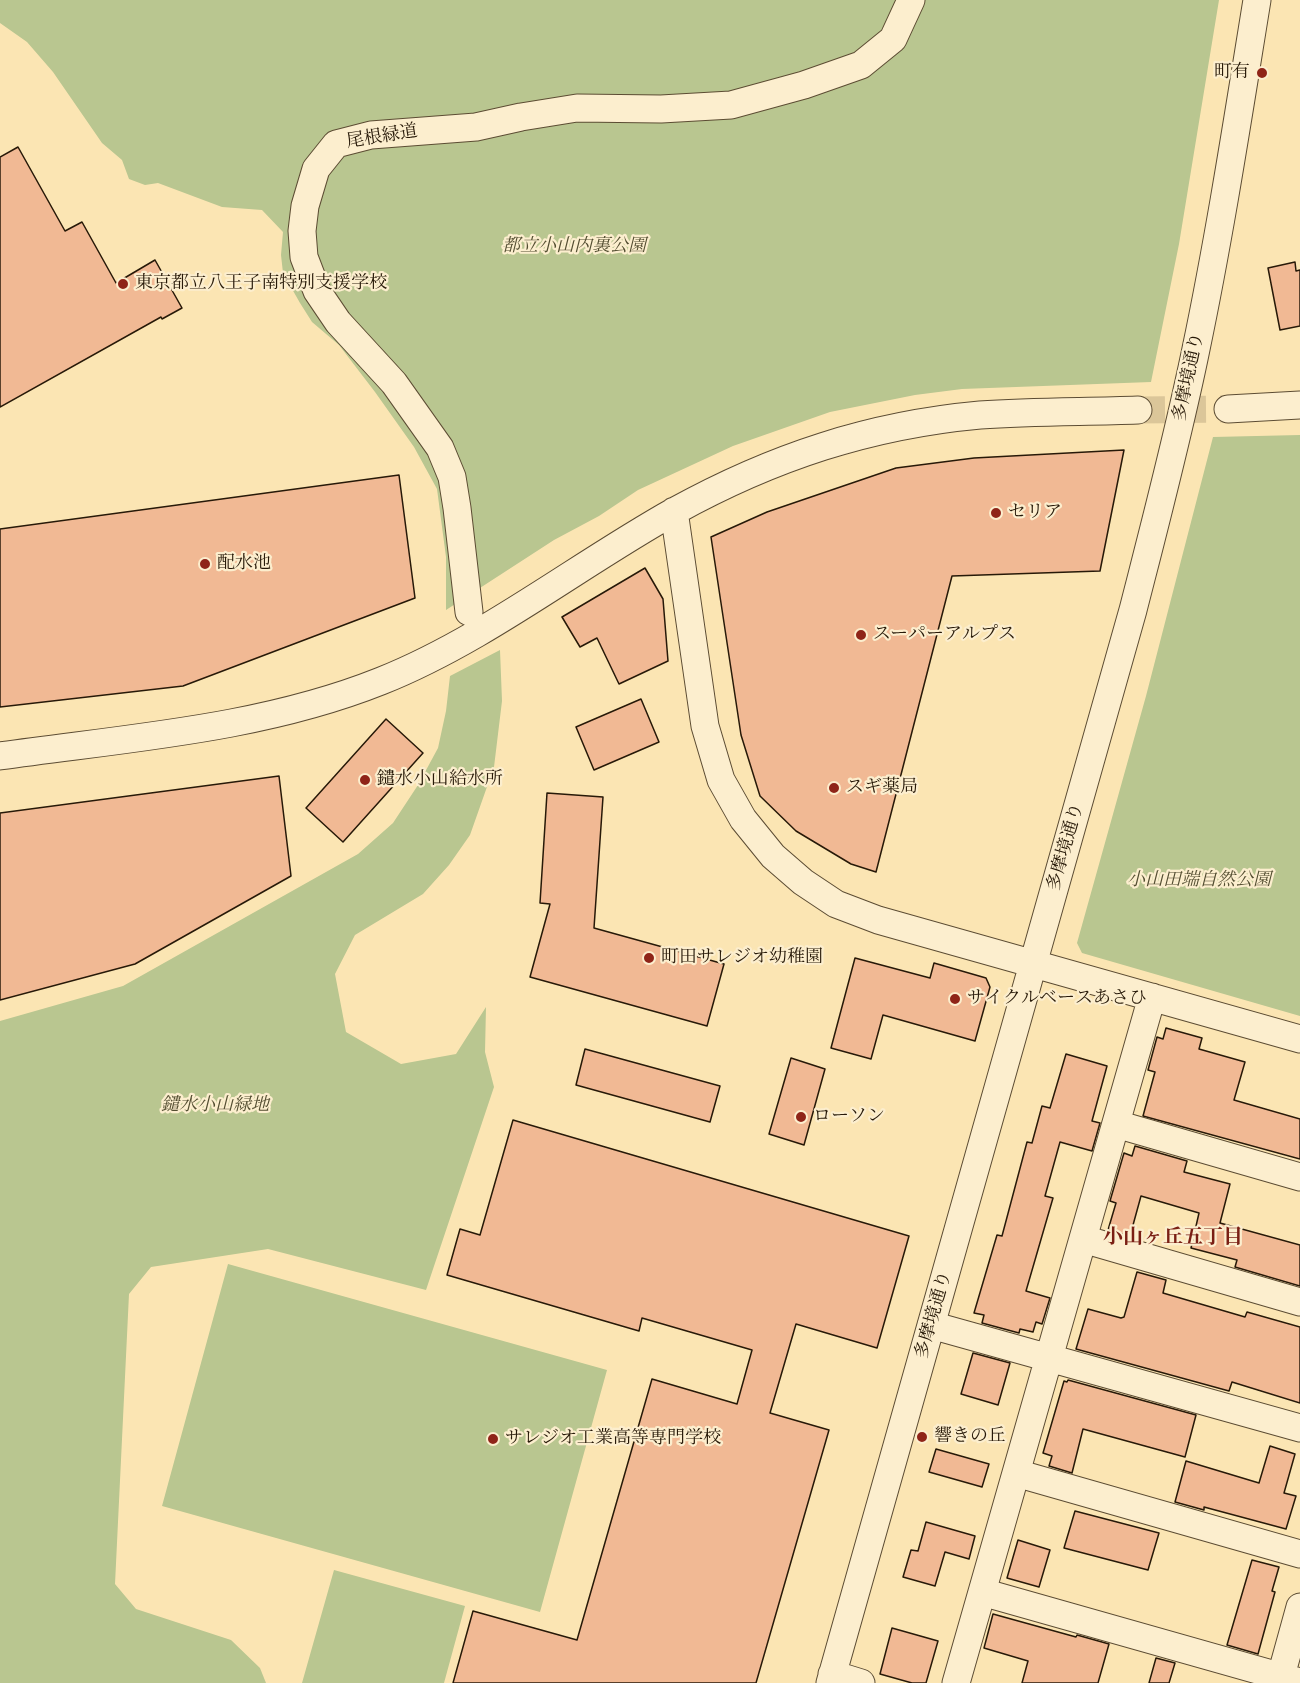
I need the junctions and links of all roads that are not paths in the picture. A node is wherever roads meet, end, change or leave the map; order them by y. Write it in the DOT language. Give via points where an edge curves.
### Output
graph roads {
  1 [pos="911,0"];
  2 [pos="1257,0"];
  3 [pos="1300,405"];
  4 [pos="1228,409"];
  5 [pos="1138,410"];
  6 [pos="674,511"];
  7 [pos="469,612"];
  8 [pos="0,756"];
  9 [pos="1034,963"];
  10 [pos="1152,997"];
  11 [pos="1300,1039"];
  12 [pos="1116,1124"];
  13 [pos="1300,1178"];
  14 [pos="1083,1239"];
  15 [pos="1300,1302"];
  16 [pos="931,1325"];
  17 [pos="1049,1358"];
  18 [pos="1300,1428"];
  19 [pos="1016,1473"];
  20 [pos="1300,1554"];
  21 [pos="982,1592"];
  22 [pos="1300,1607"];
  23 [pos="831,1679"];
  24 [pos="1286,1680"];
  25 [pos="861,1683"];
  26 [pos="956,1683"];
  1 -- 7 [label="street, 尾根緑道" via="893,39 861,65 804,85 731,105 577,108 476,127 371,135 336,144 316,169 302,231 304,257 317,291 338,322 394,383 440,448 452,477 458,508"];
  2 -- 9 [label="street, 多摩境通り" via="1196,349 1169,467"];
  3 -- 4 [label="street"];
  5 -- 6 [label="street" via="982,415 865,434 779,462"];
  6 -- 8 [label="street" via="444,651 381,681 311,704 227,724"];
  6 -- 9 [label="street" via="711,752 731,801 758,839 803,882 836,904 878,920"];
  9 -- 10 [label="street"];
  9 -- 16 [label="street, 多摩境通り"];
  10 -- 11 [label="street"];
  10 -- 12 [label="street"];
  12 -- 13 [label="street"];
  12 -- 14 [label="street"];
  14 -- 15 [label="street"];
  14 -- 17 [label="street"];
  16 -- 17 [label="street"];
  16 -- 23 [label="street, 多摩境通り"];
  17 -- 18 [label="street"];
  17 -- 19 [label="street"];
  19 -- 20 [label="street"];
  19 -- 21 [label="street"];
  21 -- 24 [label="street"];
  21 -- 26 [label="street"];
  22 -- 24 [label="street"];
  23 -- 25 [label="street"];
}
